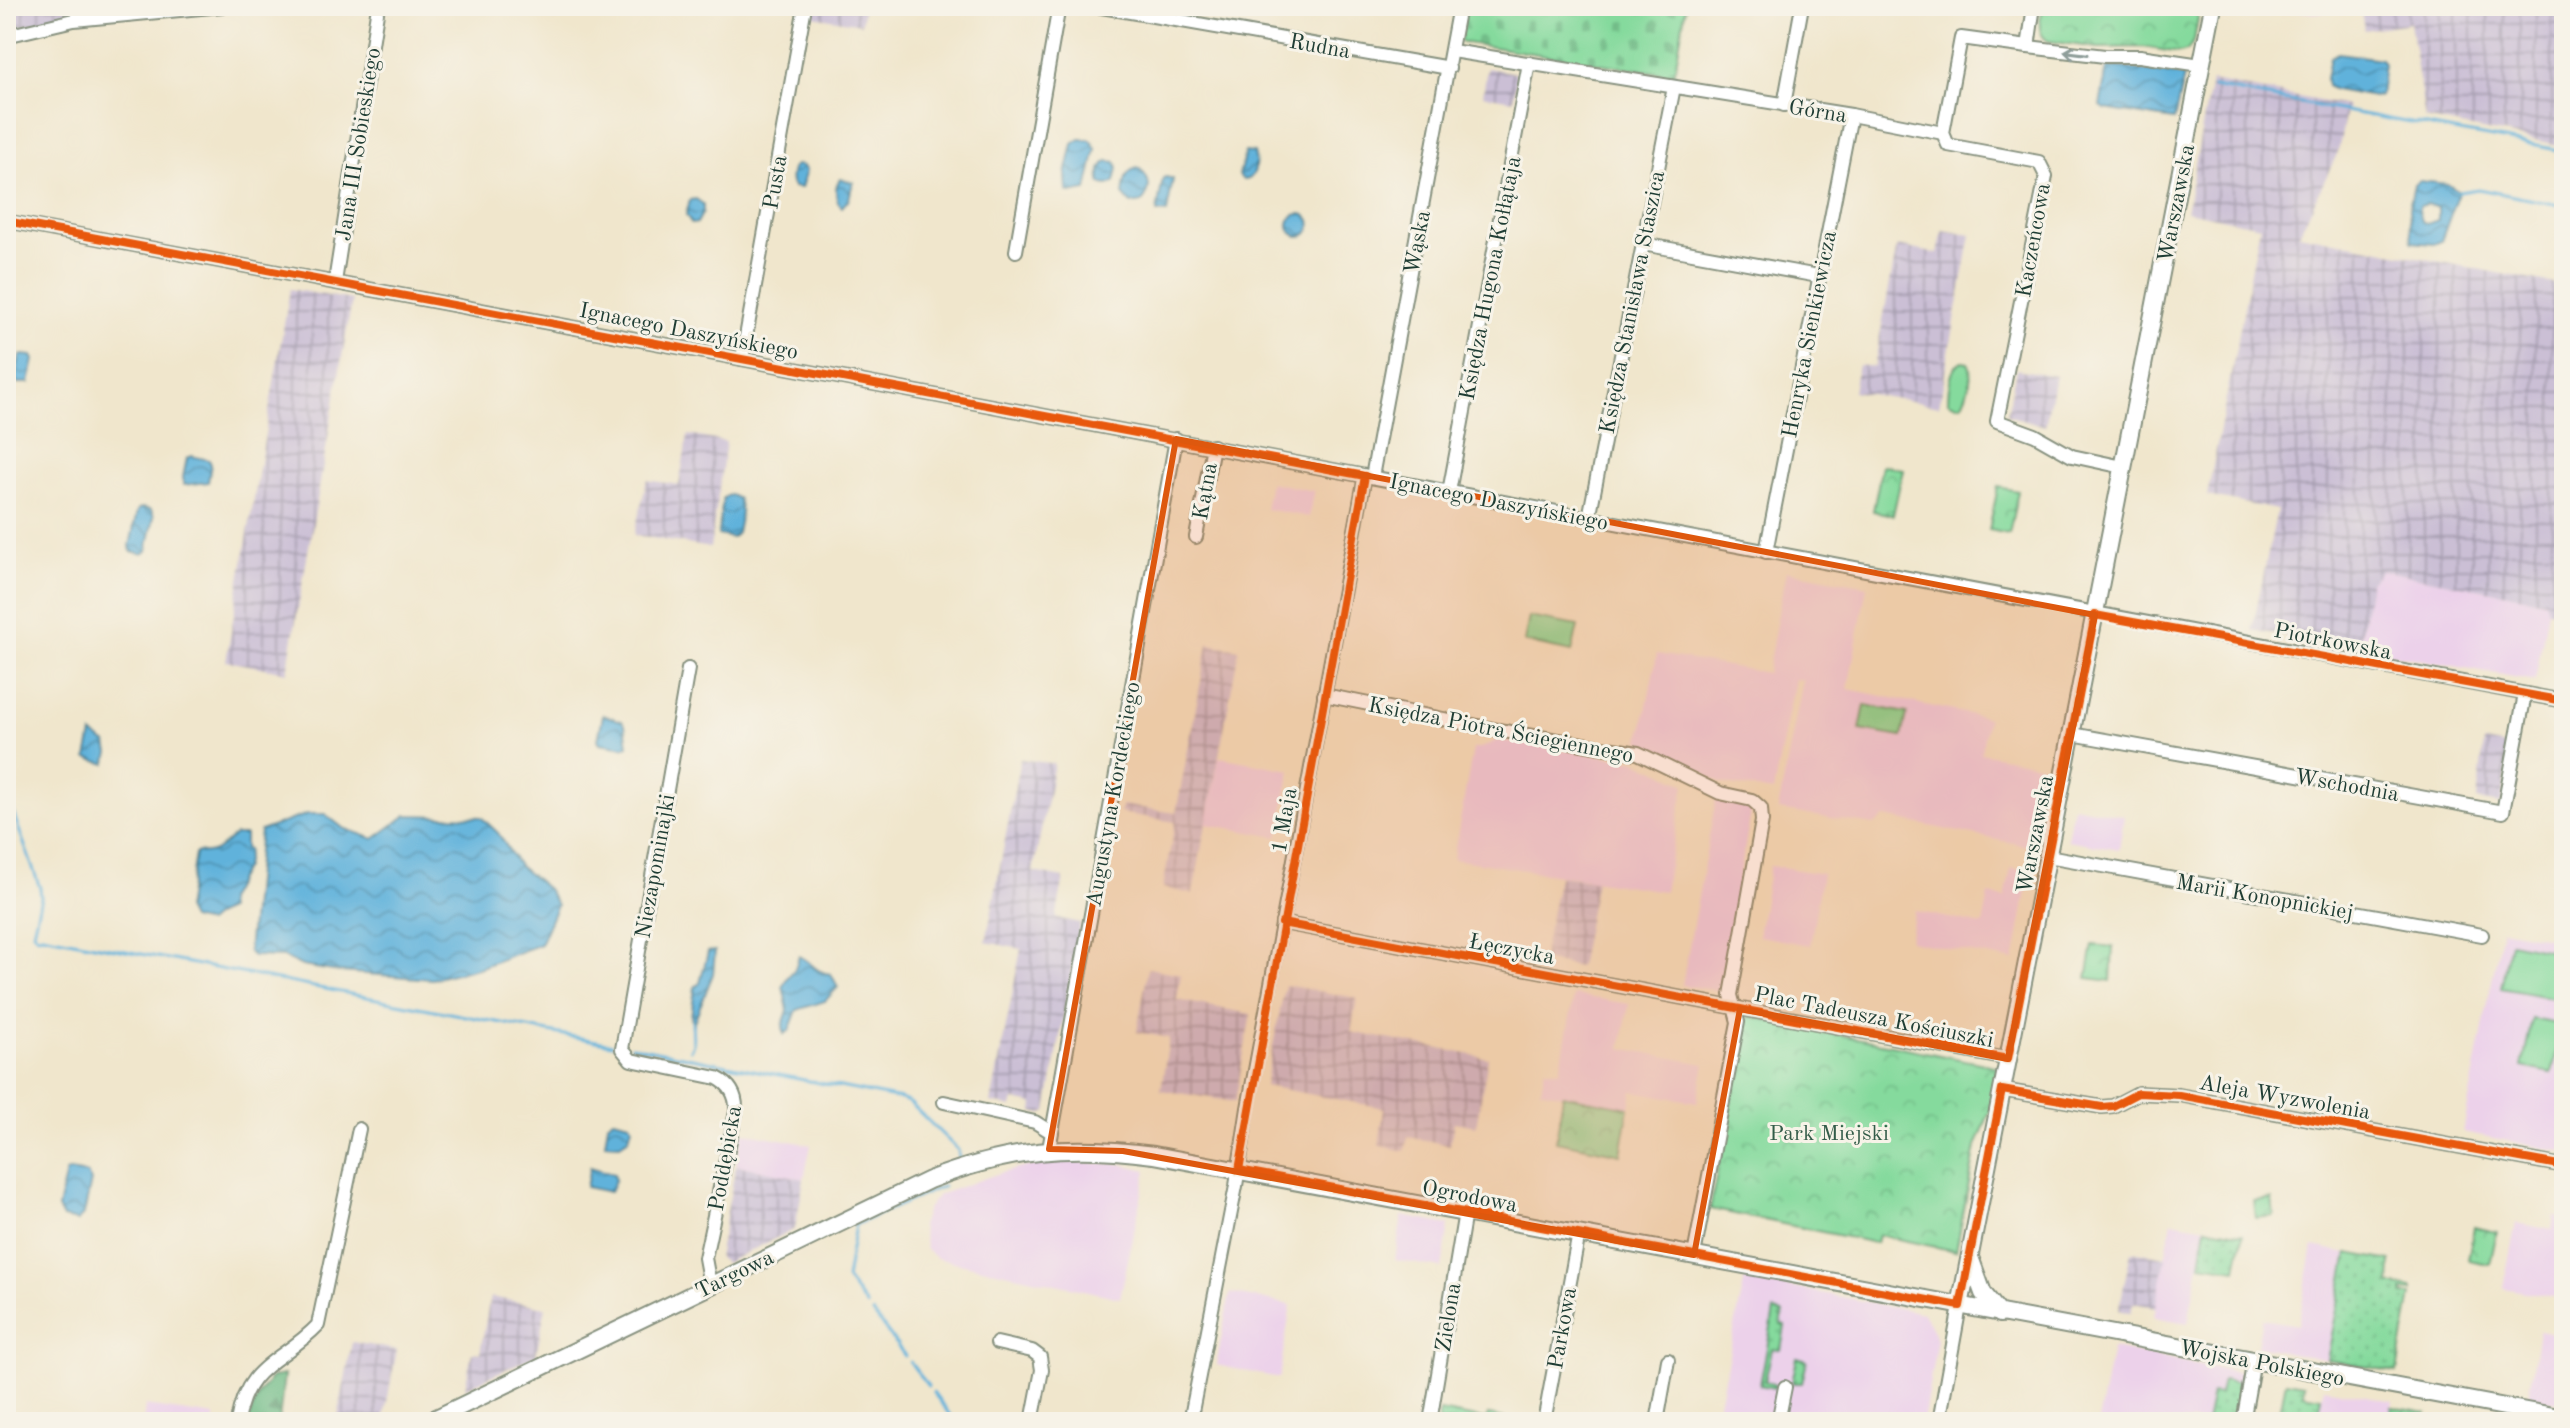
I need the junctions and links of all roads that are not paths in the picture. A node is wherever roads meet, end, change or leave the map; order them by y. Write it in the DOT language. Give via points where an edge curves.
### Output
graph roads {
  1 [pos="222,6"];
  2 [pos="378,6"];
  3 [pos="805,6"];
  4 [pos="1059,6"];
  5 [pos="1096,6"];
  6 [pos="1459,6"];
  7 [pos="1802,6"];
  8 [pos="2034,6"];
  9 [pos="2213,6"];
  10 [pos="196,8"];
  11 [pos="6,36"];
  12 [pos="2028,47"];
  13 [pos="1452,51"];
  14 [pos="1529,63"];
  15 [pos="2201,65"];
  16 [pos="1449,68"];
  17 [pos="1674,87"];
  18 [pos="1784,105"];
  19 [pos="1851,115"];
  20 [pos="1943,133"];
  21 [pos="6,221"];
  22 [pos="1643,244"];
  23 [pos="1016,251"];
  24 [pos="1818,276"];
  25 [pos="335,282"];
  26 [pos="742,359"];
  27 [pos="1176,439"];
  28 [pos="1213,446"];
  29 [pos="2123,467"];
  30 [pos="1368,477"];
  31 [pos="1449,492"];
  32 [pos="1589,518"];
  33 [pos="1196,537"];
  34 [pos="1766,552"];
  35 [pos="2095,615"];
  36 [pos="688,669"];
  37 [pos="2525,694"];
  38 [pos="1324,695"];
  39 [pos="2564,701"];
  40 [pos="2072,734"];
  41 [pos="2048,856"];
  42 [pos="1282,923"];
  43 [pos="2482,935"];
  44 [pos="1735,1008"];
  45 [pos="2008,1059"];
  46 [pos="631,1060"];
  47 [pos="2002,1090"];
  48 [pos="944,1102"];
  49 [pos="359,1129"];
  50 [pos="1050,1141"];
  51 [pos="2564,1166"];
  52 [pos="1239,1170"];
  53 [pos="1465,1212"];
  54 [pos="1579,1233"];
  55 [pos="1694,1255"];
  56 [pos="1970,1257"];
  57 [pos="710,1285"];
  58 [pos="1960,1306"];
  59 [pos="2000,1314"];
  60 [pos="997,1343"];
  61 [pos="1668,1360"];
  62 [pos="2254,1360"];
  63 [pos="1785,1387"];
  64 [pos="2532,1417"];
  65 [pos="2564,1418"];
  66 [pos="237,1422"];
  67 [pos="428,1422"];
  68 [pos="1032,1422"];
  69 [pos="1190,1422"];
  70 [pos="1430,1422"];
  71 [pos="1544,1422"];
  72 [pos="1657,1422"];
  73 [pos="1778,1422"];
  74 [pos="1939,1422"];
  75 [pos="2243,1422"];
  1 -- 10 [label="street"];
  2 -- 25 [label="street, Jana III Sobieskiego"];
  3 -- 26 [label="street, Pusta"];
  4 -- 23 [label="street"];
  5 -- 16 [label="street, Rudna"];
  6 -- 13 [label="street, Wąska"];
  7 -- 18 [label="street"];
  8 -- 12 [label="street"];
  9 -- 15 [label="main road, Warszawska"];
  10 -- 11 [label="street" via="74,20"];
  15 -- 12 [label="street, one-way"];
  12 -- 20 [label="street" via="1961,38"];
  13 -- 14 [label="street"];
  13 -- 16 [label="street, Wąska"];
  14 -- 17 [label="street, Górna"];
  14 -- 31 [label="street, Księdza Hugona Kołłątaja"];
  15 -- 29 [label="main road, Warszawska"];
  16 -- 30 [label="street, Wąska"];
  17 -- 18 [label="street, Górna"];
  17 -- 22 [label="street, Księdza Stanisława Staszica"];
  18 -- 19 [label="street, Górna"];
  19 -- 20 [label="street, Górna"];
  19 -- 24 [label="street, Henryka Sienkiewicza"];
  20 -- 29 [label="street, Kaczeńcowa" via="1948,145 2039,162 2046,176 1997,421 2072,456"];
  21 -- 25 [label="street, Ignacego Daszyńskiego"];
  22 -- 24 [label="street"];
  22 -- 32 [label="street, Księdza Stanisława Staszica"];
  24 -- 34 [label="street, Henryka Sienkiewicza"];
  25 -- 26 [label="street, Ignacego Daszyńskiego"];
  26 -- 27 [label="street, Ignacego Daszyńskiego"];
  27 -- 28 [label="street, Ignacego Daszyńskiego"];
  27 -- 50 [label="street, Augustyna Kordeckiego"];
  28 -- 30 [label="street, Ignacego Daszyńskiego"];
  28 -- 33 [label="street, Kątna"];
  29 -- 35 [label="main road, Warszawska"];
  30 -- 31 [label="street, Ignacego Daszyńskiego"];
  30 -- 38 [label="street, 1 Maja"];
  31 -- 32 [label="street, Ignacego Daszyńskiego"];
  32 -- 34 [label="street, Ignacego Daszyńskiego"];
  34 -- 35 [label="street, Ignacego Daszyńskiego"];
  35 -- 37 [label="street, Piotrkowska"];
  35 -- 40 [label="main road, Warszawska"];
  36 -- 46 [label="street, Niezapominajki" via="623,1044"];
  37 -- 39 [label="street, Piotrkowska"];
  37 -- 40 [label="street, Wschodnia" via="2503,812"];
  38 -- 42 [label="street, 1 Maja"];
  38 -- 44 [label="street, Księdza Piotra Ściegiennego" via="1638,753 1720,793 1752,800 1761,808 1762,821 1731,995"];
  40 -- 41 [label="main road, Warszawska"];
  41 -- 43 [label="street, Marii Konopnickiej"];
  41 -- 45 [label="main road, Warszawska"];
  42 -- 44 [label="street, Łęczycka"];
  42 -- 52 [label="street, 1 Maja"];
  44 -- 45 [label="street, Plac Tadeusza Kościuszki"];
  44 -- 55 [label="street, Plac Tadeusza Kościuszki" via="1736,1037"];
  45 -- 47 [label="main road, Plac Tadeusza Kościuszki"];
  46 -- 57 [label="street, Poddębicka" via="717,1078 733,1092 736,1112 705,1258"];
  47 -- 51 [label="street, Aleja Wyzwolenia" via="2102,1107 2138,1093 2179,1095"];
  47 -- 56 [label="main road, Plac Tadeusza Kościuszki"];
  48 -- 50 [label="street, Ogrodowa" via="1035,1122"];
  49 -- 66 [label="street" via="318,1325 252,1378"];
  50 -- 52 [label="main road, Ogrodowa"];
  50 -- 57 [label="main road, Targowa" via="929,1180"];
  52 -- 53 [label="main road, Ogrodowa"];
  52 -- 69 [label="street, 1 Maja"];
  53 -- 54 [label="main road, Ogrodowa"];
  53 -- 70 [label="street, Zielona"];
  54 -- 55 [label="main road, Ogrodowa"];
  54 -- 71 [label="street, Parkowa"];
  55 -- 58 [label="main road"];
  56 -- 58 [label="main road, Plac Tadeusza Kościuszki"];
  56 -- 59 [label="main road" via="1983,1293"];
  57 -- 67 [label="main road, Targowa"];
  58 -- 59 [label="main road, Wojska Polskiego"];
  58 -- 74 [label="street"];
  59 -- 62 [label="main road, Wojska Polskiego"];
  60 -- 68 [label="street" via="1040,1357"];
  61 -- 72 [label="street"];
  62 -- 64 [label="main road, Wojska Polskiego"];
  62 -- 75 [label="street"];
  63 -- 73 [label="street"];
  64 -- 65 [label="main road, Wojska Polskiego"];
}
